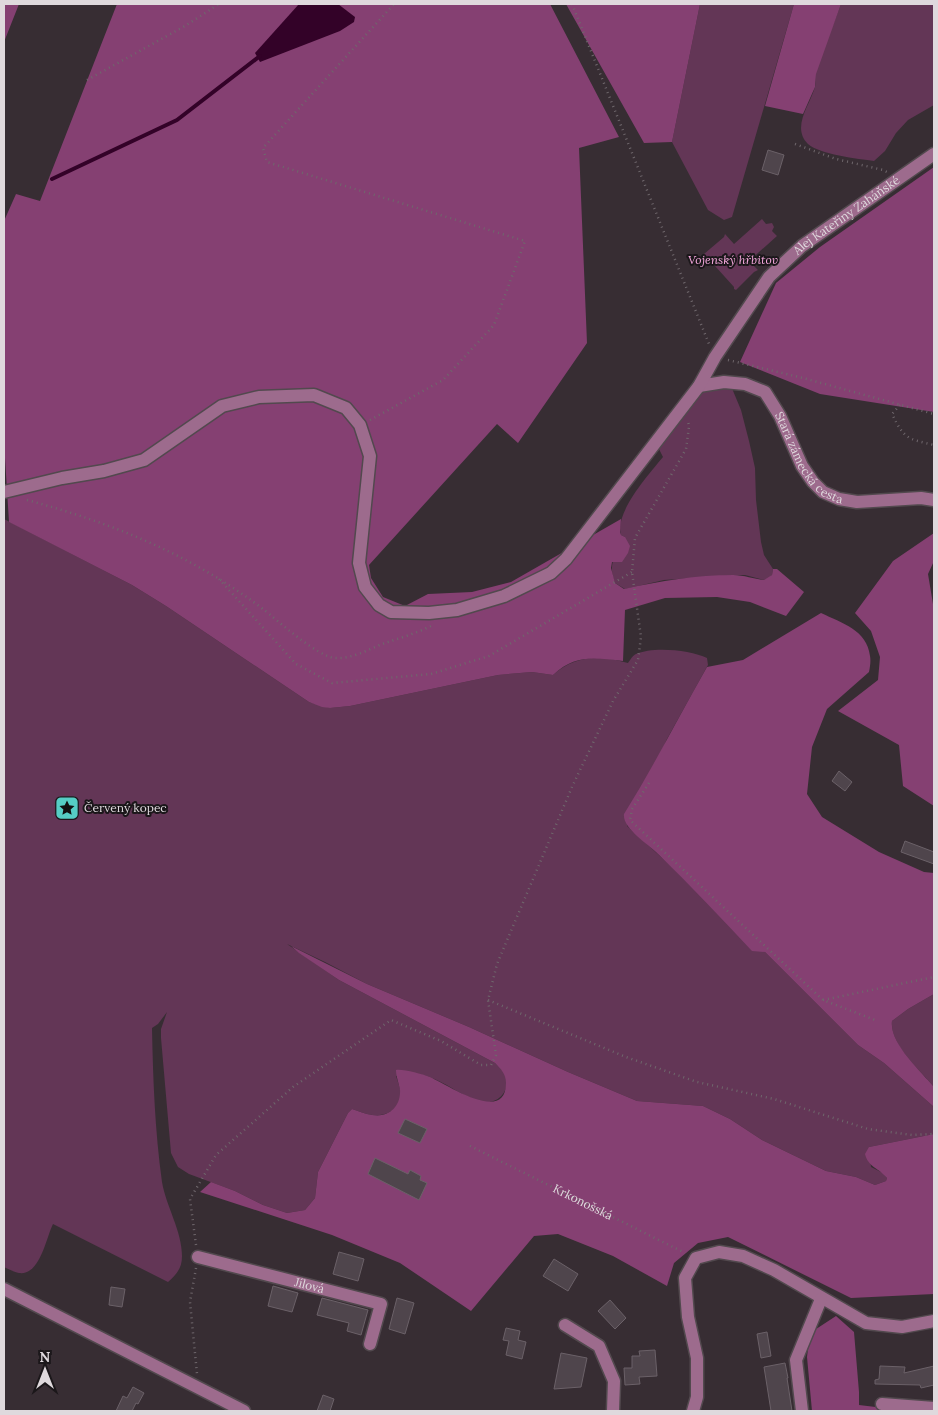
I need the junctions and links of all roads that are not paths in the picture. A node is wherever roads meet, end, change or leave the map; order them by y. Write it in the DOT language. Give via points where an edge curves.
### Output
graph roads {
  1 [pos="934,154"];
  2 [pos="700,386"];
  3 [pos="4,492"];
  4 [pos="934,500"];
  5 [pos="198,1257"];
  6 [pos="4,1290"];
  7 [pos="821,1299"];
  8 [pos="934,1321"];
  9 [pos="565,1325"];
  10 [pos="370,1344"];
  11 [pos="882,1404"];
  12 [pos="934,1408"];
  13 [pos="244,1411"];
  14 [pos="613,1411"];
  15 [pos="693,1411"];
  16 [pos="802,1411"];
  1 -- 2 [label="street, Alej Kateřiny Zaháňské" via="802,246 769,277"];
  2 -- 3 [label="street, Alej Kateřiny Zaháňské" via="566,559 551,573 504,596 457,610 392,612 379,605 365,587 359,563 370,456 360,425 346,408 314,395 259,397 222,406 144,460"];
  2 -- 4 [label="street, Stará zámecká cesta" via="724,382 746,384 765,392 780,416 802,466 823,492 857,502"];
  5 -- 10 [label="street, Jílová" via="381,1304"];
  6 -- 13 [label="street"];
  7 -- 8 [label="street" via="866,1323 902,1327"];
  7 -- 15 [label="street" via="744,1256 719,1252 696,1258 685,1278 688,1317 698,1358 697,1397"];
  7 -- 16 [label="street" via="796,1360"];
  9 -- 14 [label="street" via="599,1346 614,1381"];
  11 -- 12 [label="street"];
}
